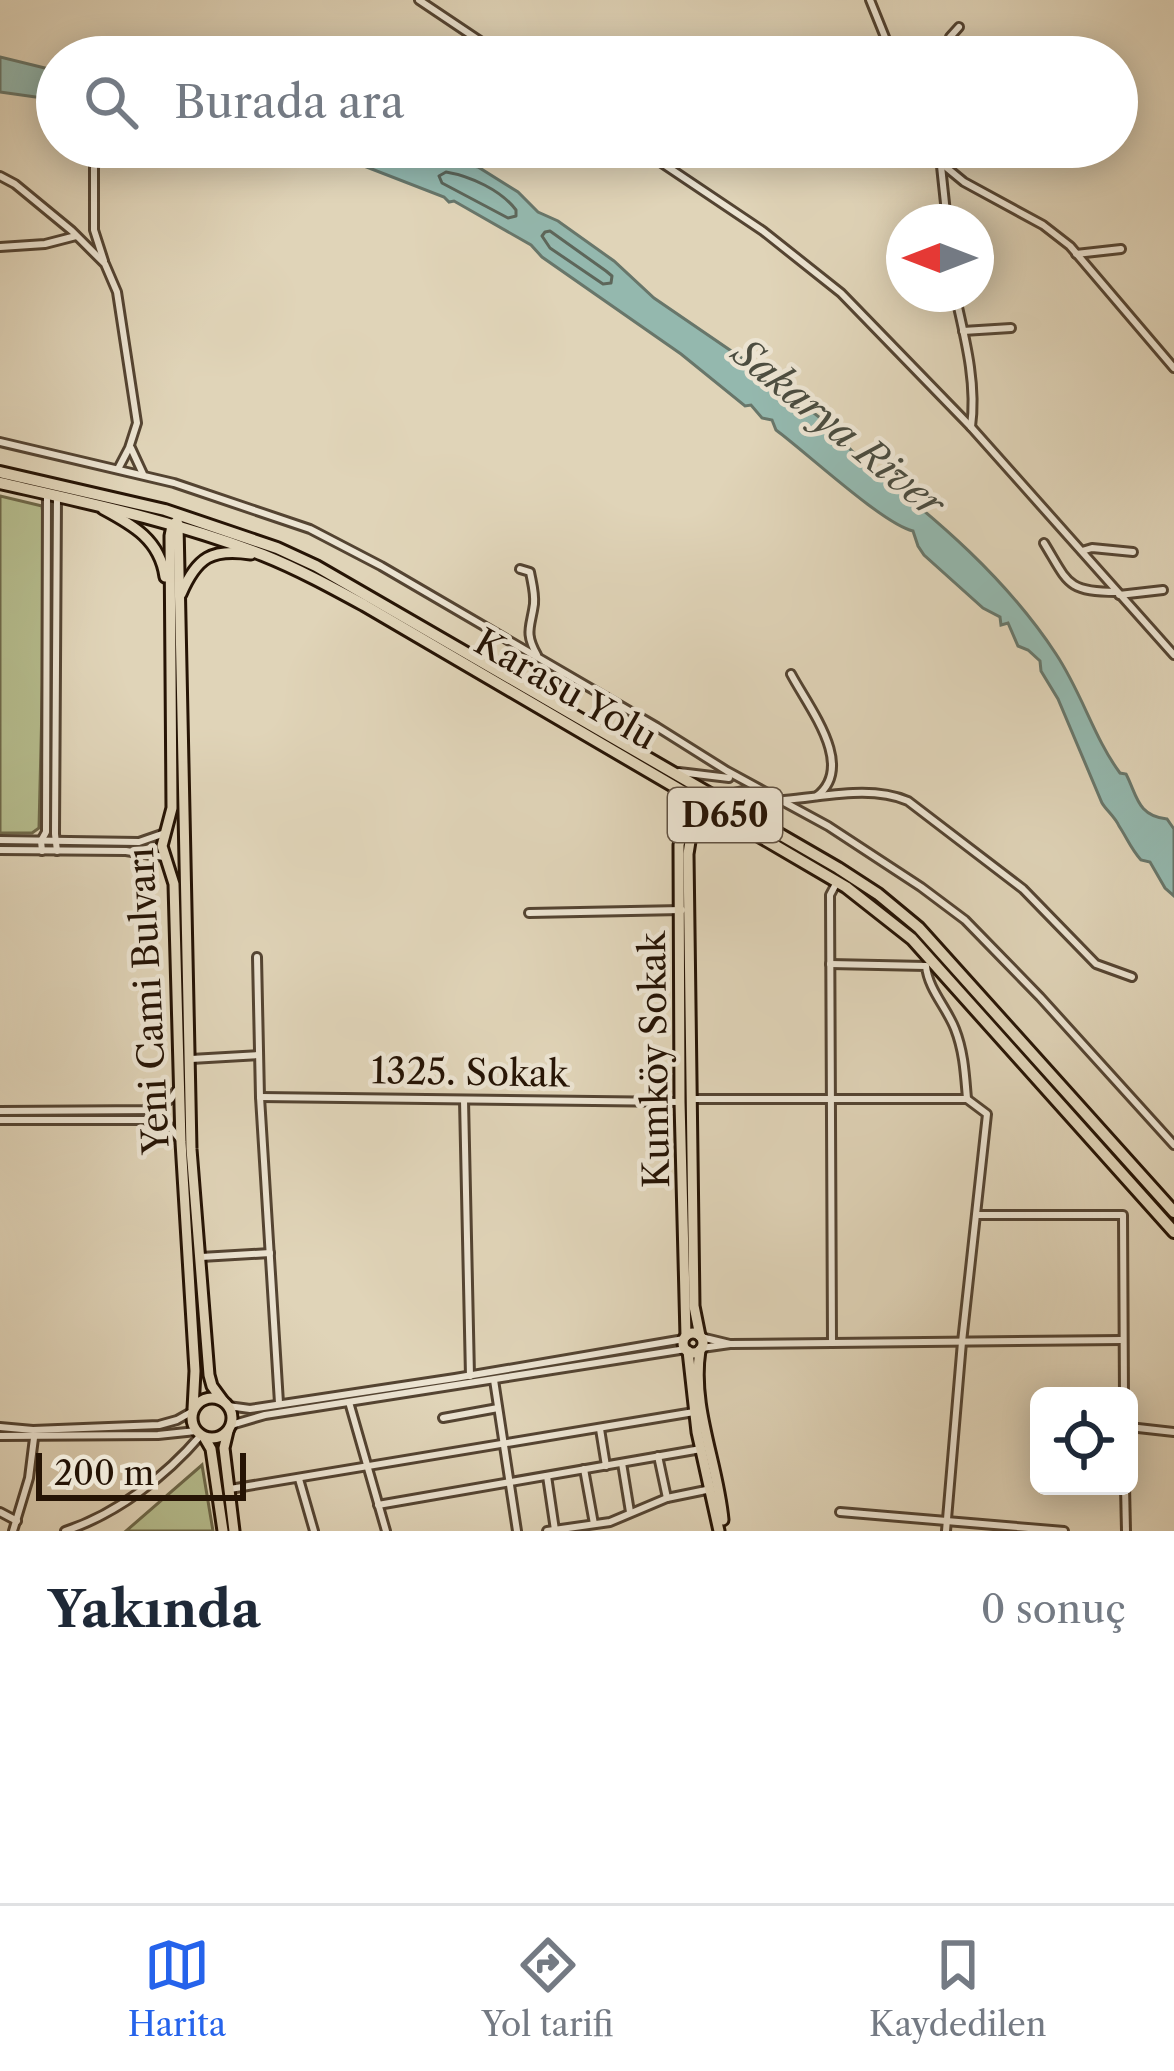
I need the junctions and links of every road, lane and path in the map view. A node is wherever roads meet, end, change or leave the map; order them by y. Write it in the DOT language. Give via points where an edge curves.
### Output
graph roads {
  1 [pos="419,0"];
  2 [pos="870,0"];
  3 [pos="959,27"];
  4 [pos="473,36"];
  5 [pos="885,36"];
  6 [pos="951,36"];
  7 [pos="94,168"];
  8 [pos="670,168"];
  9 [pos="942,168"];
  10 [pos="947,168"];
  11 [pos="0,176"];
  12 [pos="945,204"];
  13 [pos="76,236"];
  14 [pos="0,247"];
  15 [pos="1121,249"];
  16 [pos="1076,254"];
  17 [pos="106,264"];
  18 [pos="959,312"];
  19 [pos="1011,328"];
  20 [pos="963,331"];
  21 [pos="1171,356"];
  22 [pos="1174,368"];
  23 [pos="971,428"];
  24 [pos="0,442"];
  25 [pos="130,444"];
  26 [pos="118,470"];
  27 [pos="0,472"];
  28 [pos="146,476"];
  29 [pos="0,483"];
  30 [pos="52,495"];
  31 [pos="92,504"];
  32 [pos="179,523"];
  33 [pos="1044,543"];
  34 [pos="1082,551"];
  35 [pos="1133,552"];
  36 [pos="265,556"];
  37 [pos="520,569"];
  38 [pos="1163,590"];
  39 [pos="1117,594"];
  40 [pos="174,602"];
  41 [pos="1174,655"];
  42 [pos="539,658"];
  43 [pos="791,674"];
  44 [pos="669,769"];
  45 [pos="729,778"];
  46 [pos="743,779"];
  47 [pos="763,791"];
  48 [pos="707,798"];
  49 [pos="814,798"];
  50 [pos="781,801"];
  51 [pos="165,831"];
  52 [pos="0,840"];
  53 [pos="41,841"];
  54 [pos="57,841"];
  55 [pos="184,843"];
  56 [pos="0,850"];
  57 [pos="42,850"];
  58 [pos="58,851"];
  59 [pos="165,857"];
  60 [pos="837,882"];
  61 [pos="683,910"];
  62 [pos="529,913"];
  63 [pos="257,957"];
  64 [pos="927,961"];
  65 [pos="830,964"];
  66 [pos="1132,977"];
  67 [pos="959,989"];
  68 [pos="944,1006"];
  69 [pos="259,1055"];
  70 [pos="189,1059"];
  71 [pos="179,1082"];
  72 [pos="260,1097"];
  73 [pos="968,1099"];
  74 [pos="464,1100"];
  75 [pos="686,1100"];
  76 [pos="831,1100"];
  77 [pos="0,1116"];
  78 [pos="182,1142"];
  79 [pos="1174,1145"];
  80 [pos="1174,1212"];
  81 [pos="976,1215"];
  82 [pos="1174,1232"];
  83 [pos="269,1253"];
  84 [pos="201,1257"];
  85 [pos="1122,1340"];
  86 [pos="962,1342"];
  87 [pos="693,1343"];
  88 [pos="832,1343"];
  89 [pos="470,1376"];
  90 [pos="494,1380"];
  91 [pos="1124,1387"];
  92 [pos="349,1402"];
  93 [pos="225,1403"];
  94 [pos="280,1408"];
  95 [pos="498,1408"];
  96 [pos="193,1410"];
  97 [pos="694,1412"];
  98 [pos="443,1418"];
  99 [pos="229,1428"];
  100 [pos="1138,1428"];
  101 [pos="600,1429"];
  102 [pos="0,1432"];
  103 [pos="1174,1432"];
  104 [pos="200,1434"];
  105 [pos="34,1438"];
  106 [pos="503,1446"];
  107 [pos="701,1449"];
  108 [pos="658,1456"];
  109 [pos="622,1463"];
  110 [pos="606,1466"];
  111 [pos="367,1468"];
  112 [pos="584,1469"];
  113 [pos="547,1476"];
  114 [pos="299,1479"];
  115 [pos="509,1483"];
  116 [pos="228,1489"];
  117 [pos="711,1490"];
  118 [pos="1125,1495"];
  119 [pos="668,1498"];
  120 [pos="378,1505"];
  121 [pos="0,1512"];
  122 [pos="630,1512"];
  123 [pos="840,1513"];
  124 [pos="17,1521"];
  125 [pos="947,1521"];
  126 [pos="593,1524"];
  127 [pos="551,1530"];
  128 [pos="13,1531"];
  129 [pos="65,1531"];
  130 [pos="223,1531"];
  131 [pos="234,1531"];
  132 [pos="314,1531"];
  133 [pos="386,1531"];
  134 [pos="517,1531"];
  135 [pos="722,1531"];
  136 [pos="946,1531"];
  137 [pos="1064,1531"];
  138 [pos="1126,1531"];
  1 -- 4 [label="street"];
  2 -- 5 [label="street"];
  3 -- 6 [label="street"];
  7 -- 17 [label="street" via="94,230"];
  8 -- 23 [label="street" via="841,292"];
  9 -- 12 [label="street"];
  10 -- 16 [label="street"];
  11 -- 13 [label="street"];
  13 -- 14 [label="street"];
  13 -- 17 [label="street"];
  15 -- 16 [label="street"];
  16 -- 21 [label="street"];
  17 -- 25 [label="street" via="135,399"];
  18 -- 20 [label="street"];
  19 -- 20 [label="street"];
  20 -- 23 [label="street"];
  21 -- 22 [label="street"];
  23 -- 34 [label="street"];
  24 -- 26 [label="street"];
  25 -- 26 [label="street"];
  25 -- 28 [label="street"];
  26 -- 28 [label="street"];
  27 -- 32 [label="highway, Karasu Yolu / D650" via="165,510"];
  28 -- 42 [label="street" via="310,529"];
  29 -- 30 [label="highway, Karasu Yolu / D650"];
  30 -- 31 [label="highway, Karasu Yolu / D650"];
  30 -- 53 [label="street"];
  30 -- 54 [label="street"];
  31 -- 32 [label="highway, Karasu Yolu / D650"];
  31 -- 40 [label="main road" via="132,525 156,550"];
  32 -- 36 [label="highway, Karasu Yolu / D650"];
  32 -- 40 [label="main road, Yeni Cami Bulvarı"];
  32 -- 44 [label="highway" via="316,566"];
  33 -- 39 [label="street" via="1073,586"];
  34 -- 35 [label="street"];
  34 -- 39 [label="street"];
  36 -- 40 [label="main road" via="228,550 204,559"];
  36 -- 48 [label="highway, Karasu Yolu / D650"];
  37 -- 42 [label="street" via="530,572 528,625"];
  38 -- 39 [label="street"];
  39 -- 41 [label="street"];
  40 -- 51 [label="main road, Yeni Cami Bulvarı" via="172,808"];
  40 -- 55 [label="main road, Yeni Cami Bulvarı"];
  42 -- 46 [label="street"];
  43 -- 49 [label="street" via="834,756 833,774"];
  44 -- 45 [label="street"];
  44 -- 48 [label="highway"];
  45 -- 46 [label="street"];
  45 -- 48 [label="street"];
  46 -- 47 [label="street"];
  47 -- 48 [label="street"];
  47 -- 50 [label="street"];
  48 -- 60 [label="highway, Karasu Yolu / D650"];
  48 -- 61 [label="main road, Kumköy Sokak" via="681,830"];
  48 -- 80 [label="highway" via="838,868 919,928"];
  49 -- 50 [label="street"];
  49 -- 66 [label="street" via="872,792 908,801 1023,889 1096,964"];
  50 -- 79 [label="street" via="964,920"];
  51 -- 54 [label="street" via="139,842"];
  51 -- 55 [label="main road"];
  51 -- 59 [label="main road, Yeni Cami Bulvarı"];
  52 -- 53 [label="street"];
  53 -- 54 [label="street"];
  53 -- 57 [label="street"];
  54 -- 58 [label="street"];
  55 -- 59 [label="main road" via="175,860"];
  55 -- 70 [label="main road, Yeni Cami Bulvarı"];
  56 -- 57 [label="street"];
  57 -- 58 [label="street"];
  58 -- 59 [label="street"];
  59 -- 71 [label="main road, Yeni Cami Bulvarı" via="174,884"];
  60 -- 64 [label="highway, Karasu Yolu / D650" via="885,916"];
  60 -- 65 [label="street"];
  61 -- 62 [label="street"];
  61 -- 75 [label="main road, Kumköy Sokak"];
  63 -- 69 [label="street"];
  64 -- 65 [label="street"];
  64 -- 67 [label="highway, Karasu Yolu / D650"];
  64 -- 68 [label="street" via="927,979"];
  65 -- 76 [label="street"];
  67 -- 68 [label="street"];
  67 -- 82 [label="highway, Karasu Yolu / D650"];
  68 -- 73 [label="street"];
  69 -- 70 [label="street"];
  69 -- 72 [label="street"];
  70 -- 84 [label="main road, Yeni Cami Bulvarı"];
  71 -- 77 [label="street" via="171,1100 154,1110"];
  71 -- 78 [label="main road, Yeni Cami Bulvarı"];
  72 -- 74 [label="street, 1325. Sokak"];
  72 -- 83 [label="street"];
  73 -- 76 [label="street, 1325. Sokak"];
  73 -- 81 [label="street" via="987,1114"];
  74 -- 75 [label="street, 1325. Sokak"];
  74 -- 89 [label="street"];
  75 -- 76 [label="street, 1325. Sokak"];
  75 -- 87 [label="main road, Kumköy Sokak"];
  76 -- 88 [label="street"];
  77 -- 78 [label="street" via="158,1120"];
  78 -- 96 [label="main road, Yeni Cami Bulvarı"];
  81 -- 85 [label="street" via="1123,1215"];
  81 -- 86 [label="street"];
  83 -- 84 [label="street"];
  83 -- 94 [label="street"];
  84 -- 93 [label="main road, Yeni Cami Bulvarı" via="209,1375"];
  85 -- 86 [label="street"];
  85 -- 91 [label="street"];
  86 -- 88 [label="street"];
  86 -- 125 [label="street"];
  87 -- 88 [label="street"];
  87 -- 89 [label="street"];
  87 -- 90 [label="street"];
  87 -- 97 [label="main road, Kumköy Sokak"];
  87 -- 135 [label="main road, Kumköy Sokak"];
  89 -- 94 [label="street"];
  90 -- 92 [label="street"];
  90 -- 95 [label="street"];
  92 -- 94 [label="street"];
  92 -- 111 [label="street"];
  93 -- 94 [label="street"];
  93 -- 96 [label="main road" via="210,1397"];
  93 -- 99 [label="main road"];
  94 -- 99 [label="street"];
  95 -- 98 [label="street"];
  95 -- 106 [label="street"];
  96 -- 102 [label="street" via="159,1425"];
  96 -- 104 [label="main road"];
  97 -- 101 [label="street"];
  97 -- 107 [label="main road, Kumköy Sokak"];
  99 -- 104 [label="main road" via="217,1438"];
  99 -- 116 [label="main road"];
  100 -- 103 [label="street"];
  101 -- 106 [label="street"];
  101 -- 110 [label="street"];
  102 -- 105 [label="street"];
  104 -- 105 [label="street"];
  104 -- 129 [label="street" via="154,1480"];
  104 -- 130 [label="main road" via="211,1449"];
  105 -- 124 [label="street"];
  106 -- 111 [label="street"];
  106 -- 115 [label="street"];
  107 -- 108 [label="street"];
  107 -- 117 [label="main road, Kumköy Sokak"];
  108 -- 109 [label="street"];
  108 -- 119 [label="street"];
  109 -- 110 [label="street"];
  109 -- 122 [label="street"];
  110 -- 112 [label="street"];
  111 -- 114 [label="street"];
  111 -- 120 [label="street"];
  112 -- 113 [label="street"];
  112 -- 126 [label="street"];
  113 -- 115 [label="street"];
  113 -- 127 [label="street"];
  114 -- 116 [label="street"];
  114 -- 132 [label="street"];
  115 -- 120 [label="street"];
  115 -- 134 [label="street"];
  116 -- 131 [label="main road"];
  117 -- 119 [label="street"];
  117 -- 135 [label="main road, Kumköy Sokak"];
  118 -- 138 [label="street"];
  119 -- 122 [label="street"];
  120 -- 133 [label="street"];
  121 -- 124 [label="street"];
  122 -- 126 [label="street"];
  123 -- 125 [label="street"];
  124 -- 128 [label="street"];
  125 -- 136 [label="street"];
  125 -- 137 [label="street"];
  126 -- 127 [label="street"];
}
